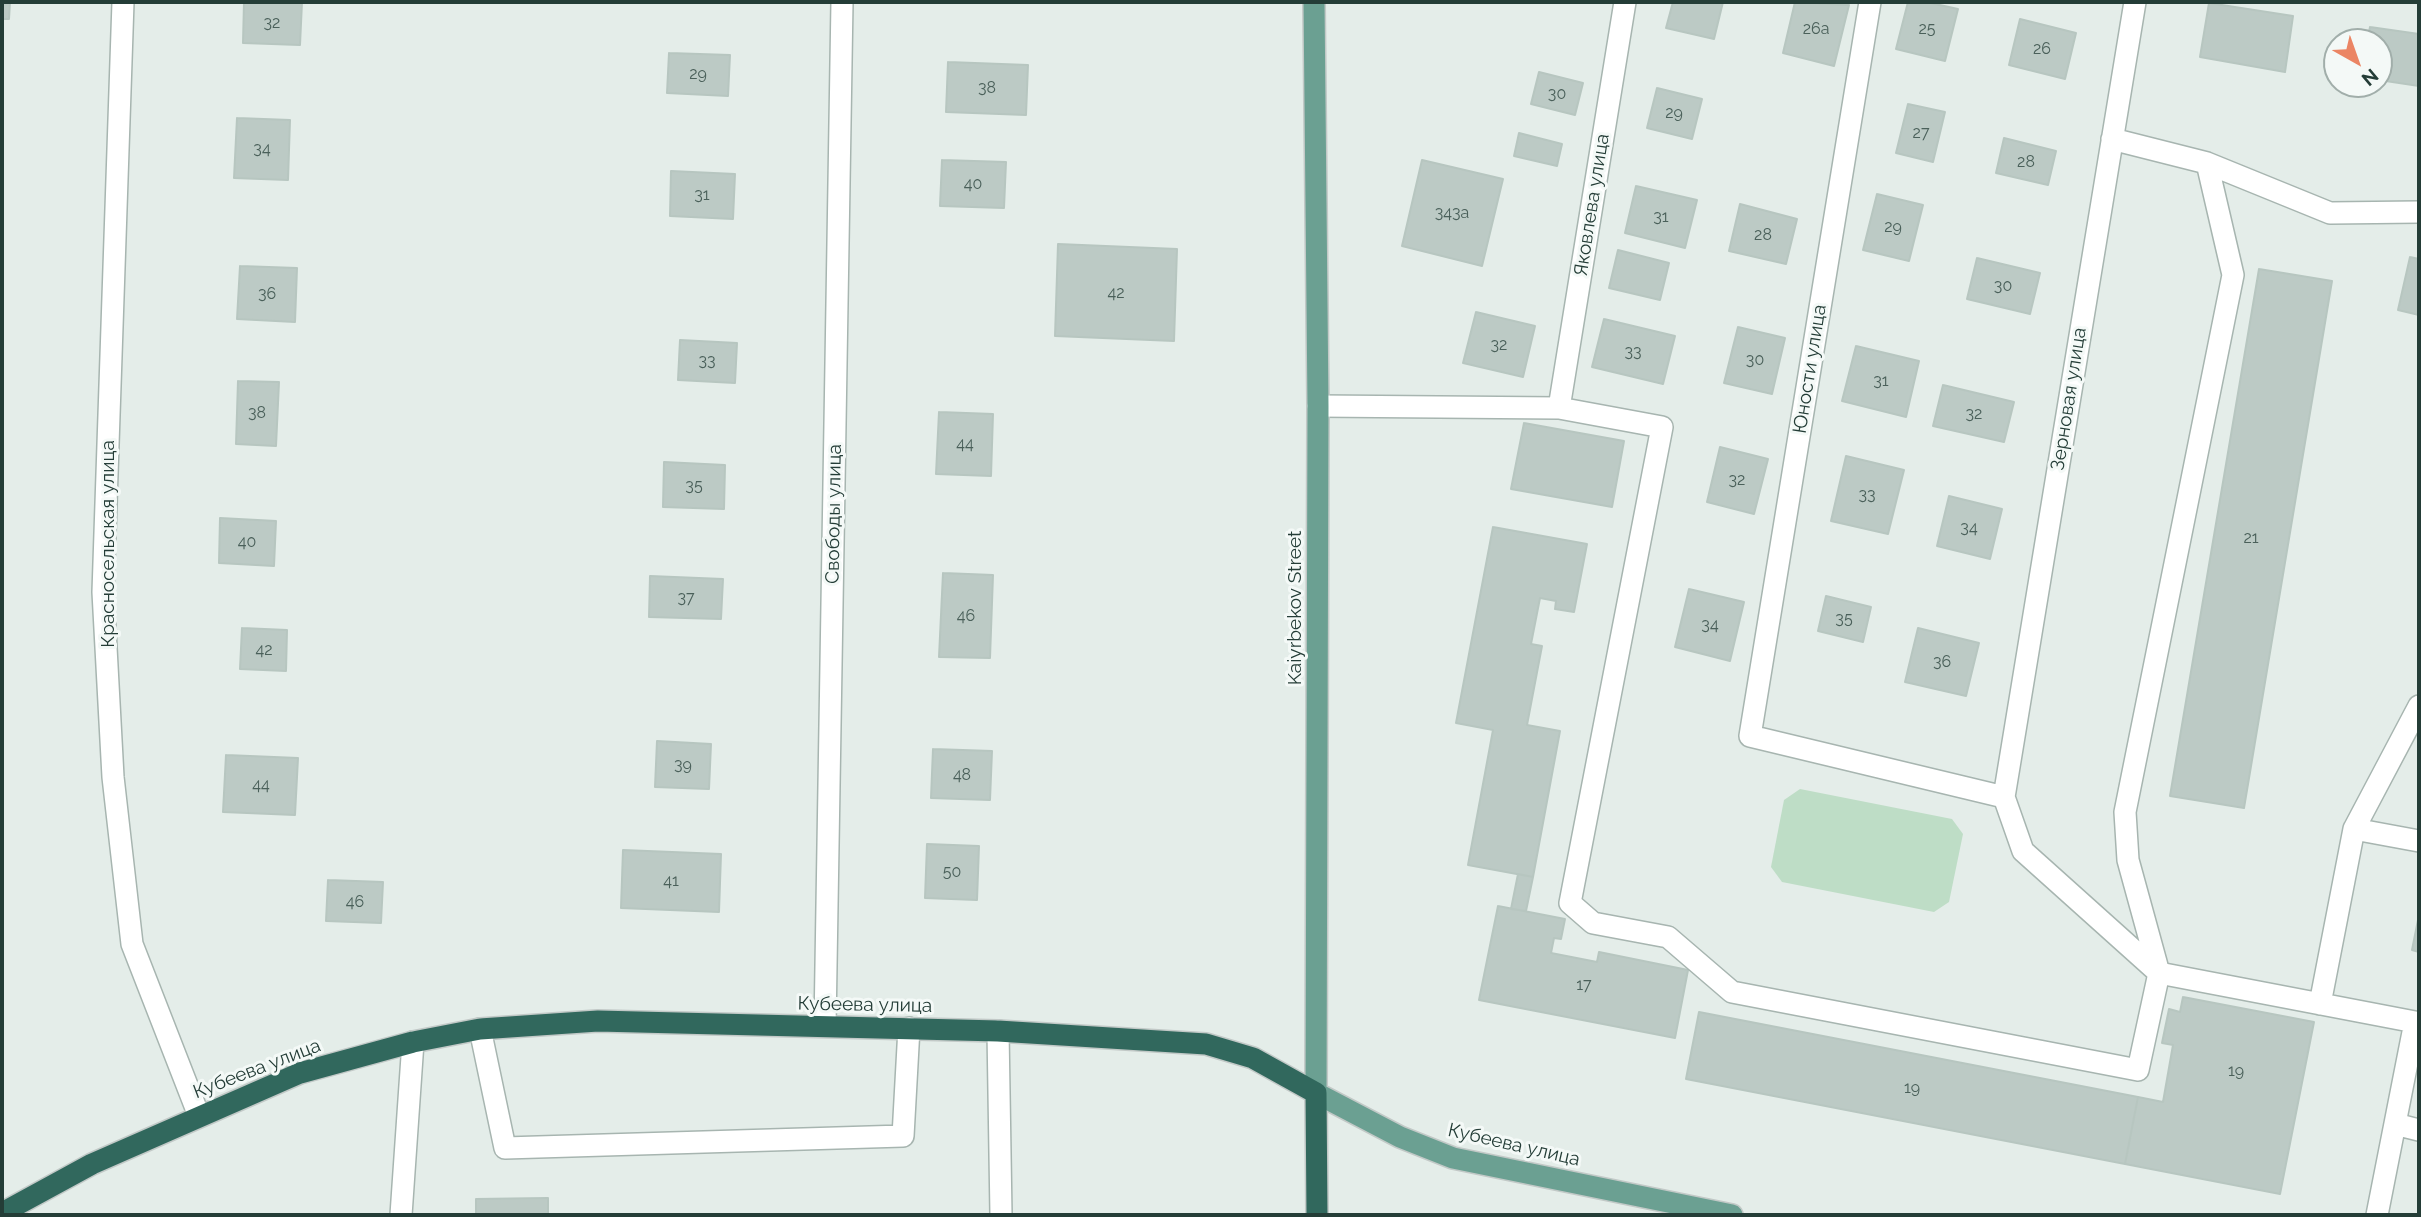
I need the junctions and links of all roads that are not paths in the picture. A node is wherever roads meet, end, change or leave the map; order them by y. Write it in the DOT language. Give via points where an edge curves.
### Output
graph roads {
  1 [pos="123,2"];
  2 [pos="842,2"];
  3 [pos="1314,2"];
  4 [pos="1625,2"];
  5 [pos="1870,2"];
  6 [pos="2135,2"];
  7 [pos="2112,139"];
  8 [pos="2207,163"];
  9 [pos="2419,212"];
  10 [pos="1318,406"];
  11 [pos="1559,408"];
  12 [pos="2419,706"];
  13 [pos="2412,735"];
  14 [pos="2004,797"];
  15 [pos="2354,829"];
  16 [pos="2419,841"];
  17 [pos="2159,973"];
  18 [pos="2320,1004"];
  19 [pos="825,1026"];
  20 [pos="909,1028"];
  21 [pos="480,1029"];
  22 [pos="998,1031"];
  23 [pos="412,1041"];
  24 [pos="1316,1093"];
  25 [pos="199,1116"];
  26 [pos="2395,1124"];
  27 [pos="2419,1129"];
  28 [pos="2,1213"];
  29 [pos="401,1215"];
  30 [pos="1001,1215"];
  31 [pos="1317,1215"];
  32 [pos="1732,1215"];
  33 [pos="2377,1215"];
  1 -- 25 [label="street, Красносельская улица" via="103,592 113,777 132,944"];
  2 -- 19 [label="street, Свободы улица"];
  3 -- 10 [label="main road, Kaiyrbekov Street"];
  4 -- 11 [label="street, Яковлева улица"];
  5 -- 14 [label="street, Юности улица" via="1750,736"];
  6 -- 7 [label="street, Зерновая улица"];
  7 -- 8 [label="street"];
  7 -- 14 [label="street, Зерновая улица"];
  8 -- 9 [label="street" via="2330,213"];
  8 -- 17 [label="street" via="2233,275 2125,812 2129,860"];
  10 -- 11 [label="street"];
  10 -- 24 [label="main road, Kaiyrbekov Street"];
  11 -- 17 [label="street" via="1662,427 1570,903 1593,923 1668,937 1732,992 2138,1070"];
  12 -- 13 [label="street"];
  13 -- 15 [label="street"];
  14 -- 17 [label="street" via="2023,851"];
  15 -- 16 [label="street"];
  15 -- 18 [label="street"];
  17 -- 18 [label="street"];
  18 -- 26 [label="street" via="2415,1022"];
  19 -- 20 [label="highway, Кубеева улица"];
  19 -- 21 [label="highway, Кубеева улица" via="598,1021"];
  20 -- 21 [label="street" via="903,1136 505,1148"];
  20 -- 22 [label="highway, Кубеева улица"];
  21 -- 23 [label="highway, Кубеева улица"];
  22 -- 24 [label="highway, Кубеева улица" via="1206,1044 1253,1058"];
  22 -- 30 [label="street"];
  23 -- 25 [label="highway, Кубеева улица" via="300,1073"];
  23 -- 29 [label="street"];
  24 -- 31 [label="highway, Kaiyrbekov Street"];
  24 -- 32 [label="main road, Кубеева улица" via="1400,1137 1453,1158"];
  25 -- 28 [label="highway, Кубеева улица" via="92,1164"];
  26 -- 27 [label="street"];
  26 -- 33 [label="street"];
}
